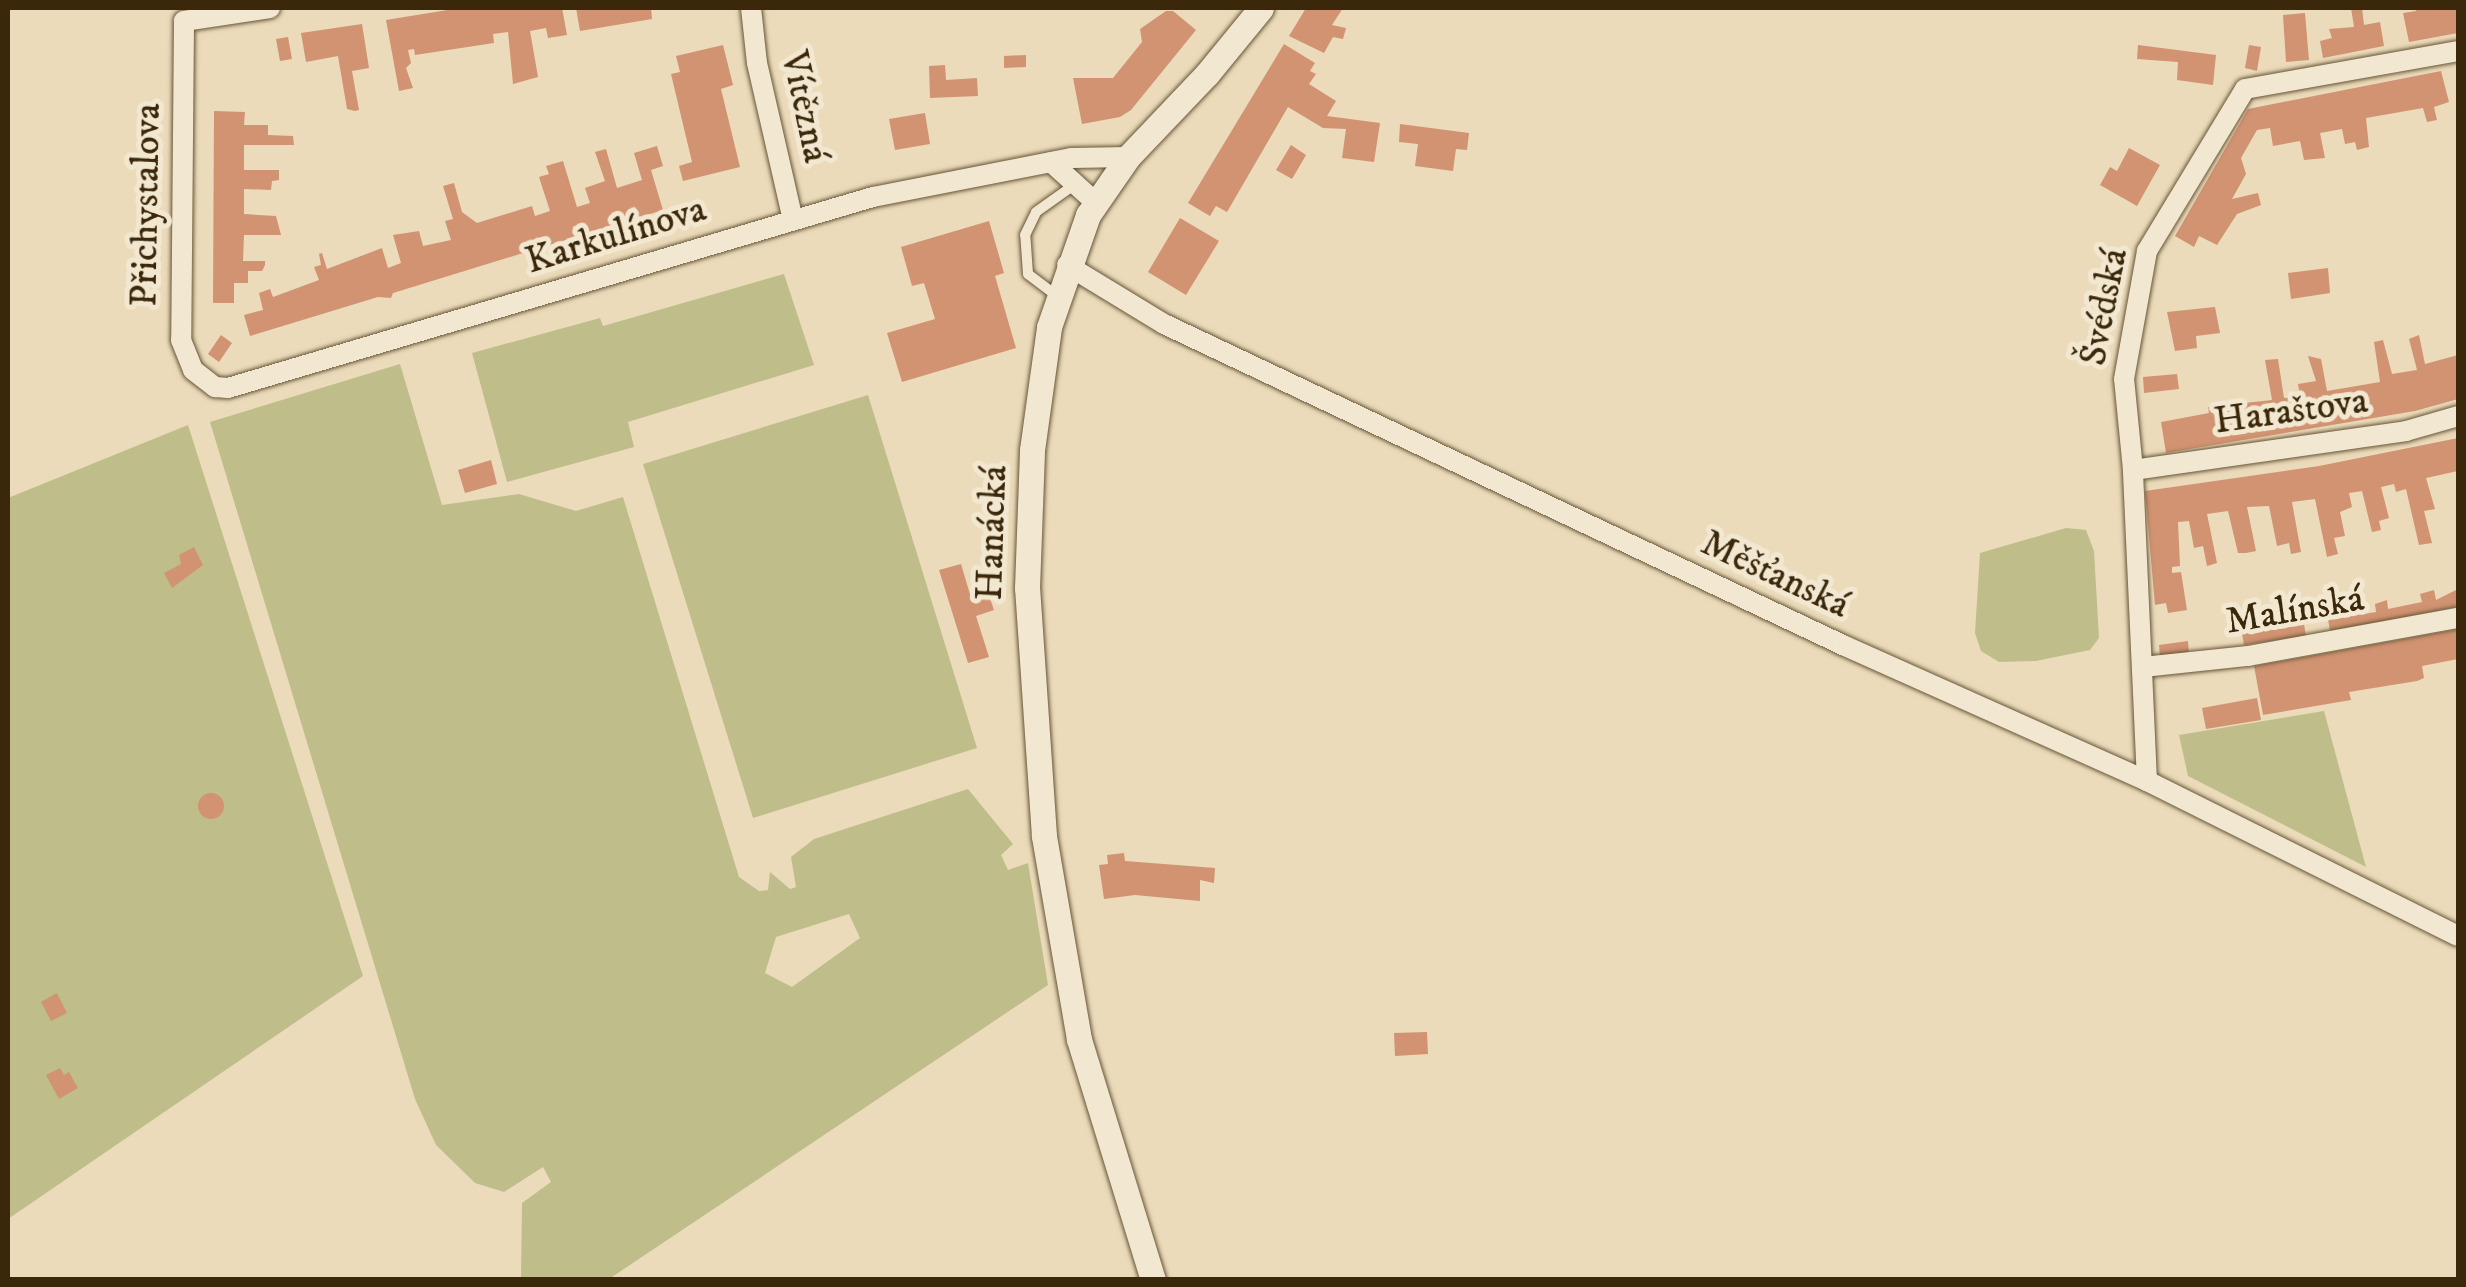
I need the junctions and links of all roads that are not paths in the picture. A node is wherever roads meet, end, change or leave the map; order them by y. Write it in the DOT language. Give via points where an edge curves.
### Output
graph roads {
  1 [pos="270,8"];
  2 [pos="751,8"];
  3 [pos="1261,8"];
  4 [pos="182,14"];
  5 [pos="2458,51"];
  6 [pos="1128,157"];
  7 [pos="1051,162"];
  8 [pos="1074,185"];
  9 [pos="1095,202"];
  10 [pos="793,220"];
  11 [pos="1067,265"];
  12 [pos="1057,296"];
  13 [pos="206,382"];
  14 [pos="2458,416"];
  15 [pos="2133,470"];
  16 [pos="2458,618"];
  17 [pos="2143,667"];
  18 [pos="2147,781"];
  19 [pos="2458,936"];
  20 [pos="1154,1280"];
  1 -- 4 [label="street"];
  2 -- 10 [label="street, Vítězná"];
  3 -- 6 [label="street, Hanácká"];
  4 -- 13 [label="street, Přichystalova" via="181,340"];
  5 -- 15 [label="street, Švédská" via="2245,88 2232,103 2147,251 2124,379"];
  6 -- 7 [label="street, Karkulínova"];
  6 -- 9 [label="street, Hanácká"];
  7 -- 8 [label="street"];
  7 -- 10 [label="street, Karkulínova" via="928,184"];
  8 -- 9 [label="street"];
  8 -- 12 [label="lane" via="1036,212 1025,235 1028,274"];
  9 -- 11 [label="street, Hanácká"];
  10 -- 13 [label="street, Karkulínova" via="228,388"];
  11 -- 12 [label="street, Hanácká"];
  11 -- 18 [label="street, Měšťanská" via="1182,332 1845,646"];
  12 -- 20 [label="street, Hanácká" via="1027,520 1029,655 1044,836 1062,960 1104,1125"];
  14 -- 15 [label="street, Haraštova" via="2406,431"];
  15 -- 17 [label="street, Švédská"];
  16 -- 17 [label="street, Malínská" via="2248,656"];
  17 -- 18 [label="street, Švédská"];
  18 -- 19 [label="street, Měšťanská"];
}
